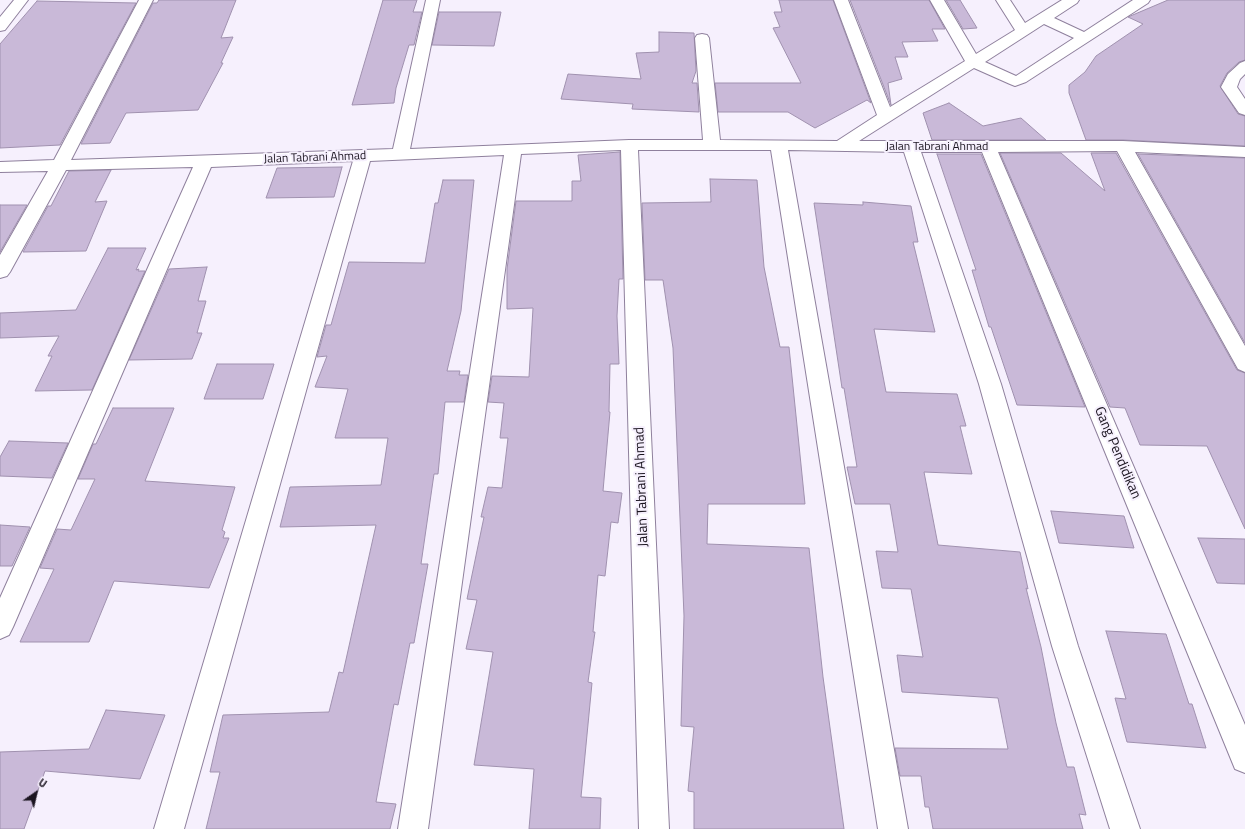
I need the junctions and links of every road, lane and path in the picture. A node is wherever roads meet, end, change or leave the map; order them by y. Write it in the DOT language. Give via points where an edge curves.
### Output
graph roads {
  1 [pos="21,0"];
  2 [pos="146,0"];
  3 [pos="433,0"];
  4 [pos="841,0"];
  5 [pos="937,0"];
  6 [pos="1003,0"];
  7 [pos="1072,0"];
  8 [pos="1117,0"];
  9 [pos="1138,3"];
  10 [pos="1043,18"];
  11 [pos="0,27"];
  12 [pos="1023,31"];
  13 [pos="702,38"];
  14 [pos="1085,38"];
  15 [pos="973,62"];
  16 [pos="1245,66"];
  17 [pos="1245,110"];
  18 [pos="886,117"];
  19 [pos="629,145"];
  20 [pos="712,145"];
  21 [pos="779,145"];
  22 [pos="840,146"];
  23 [pos="1123,146"];
  24 [pos="911,147"];
  25 [pos="988,147"];
  26 [pos="513,150"];
  27 [pos="1245,152"];
  28 [pos="400,154"];
  29 [pos="363,156"];
  30 [pos="204,162"];
  31 [pos="60,165"];
  32 [pos="0,167"];
  33 [pos="0,272"];
  34 [pos="1245,364"];
  35 [pos="0,627"];
  36 [pos="1245,759"];
  37 [pos="169,829"];
  38 [pos="413,829"];
  39 [pos="654,829"];
  40 [pos="894,829"];
  41 [pos="1125,829"];
  1 -- 11 [label="street"];
  2 -- 31 [label="street"];
  3 -- 28 [label="street"];
  4 -- 18 [label="street"];
  5 -- 15 [label="street"];
  6 -- 12 [label="street"];
  7 -- 10 [label="street"];
  8 -- 9 [label="street"];
  9 -- 14 [label="street"];
  10 -- 12 [label="street"];
  10 -- 14 [label="street"];
  12 -- 15 [label="street"];
  13 -- 20 [label="street"];
  14 -- 15 [label="street" via="1018,80 1011,80"];
  15 -- 18 [label="street"];
  16 -- 17 [label="street" via="1233,77 1229,87"];
  18 -- 22 [label="street"];
  19 -- 20 [label="street, Jalan Tabrani Ahmad"];
  19 -- 26 [label="street, Jalan Tabrani Ahmad"];
  19 -- 39 [label="street, Jalan Tabrani Ahmad"];
  20 -- 21 [label="street, Jalan Tabrani Ahmad"];
  21 -- 22 [label="street, Jalan Tabrani Ahmad"];
  21 -- 40 [label="street"];
  22 -- 24 [label="street, Jalan Tabrani Ahmad"];
  23 -- 25 [label="street, Jalan Tabrani Ahmad"];
  23 -- 27 [label="street, Jalan Tabrani Ahmad"];
  23 -- 34 [label="street"];
  24 -- 25 [label="street, Jalan Tabrani Ahmad"];
  24 -- 41 [label="street" via="990,384 1065,646"];
  25 -- 36 [label="street, Gang Pendidikan"];
  26 -- 28 [label="street, Jalan Tabrani Ahmad"];
  26 -- 38 [label="street"];
  28 -- 29 [label="street, Jalan Tabrani Ahmad"];
  29 -- 30 [label="street, Jalan Tabrani Ahmad"];
  29 -- 37 [label="street"];
  30 -- 31 [label="street, Jalan Tabrani Ahmad"];
  30 -- 35 [label="street"];
  31 -- 32 [label="street, Jalan Tabrani Ahmad"];
  31 -- 33 [label="street"];
}
